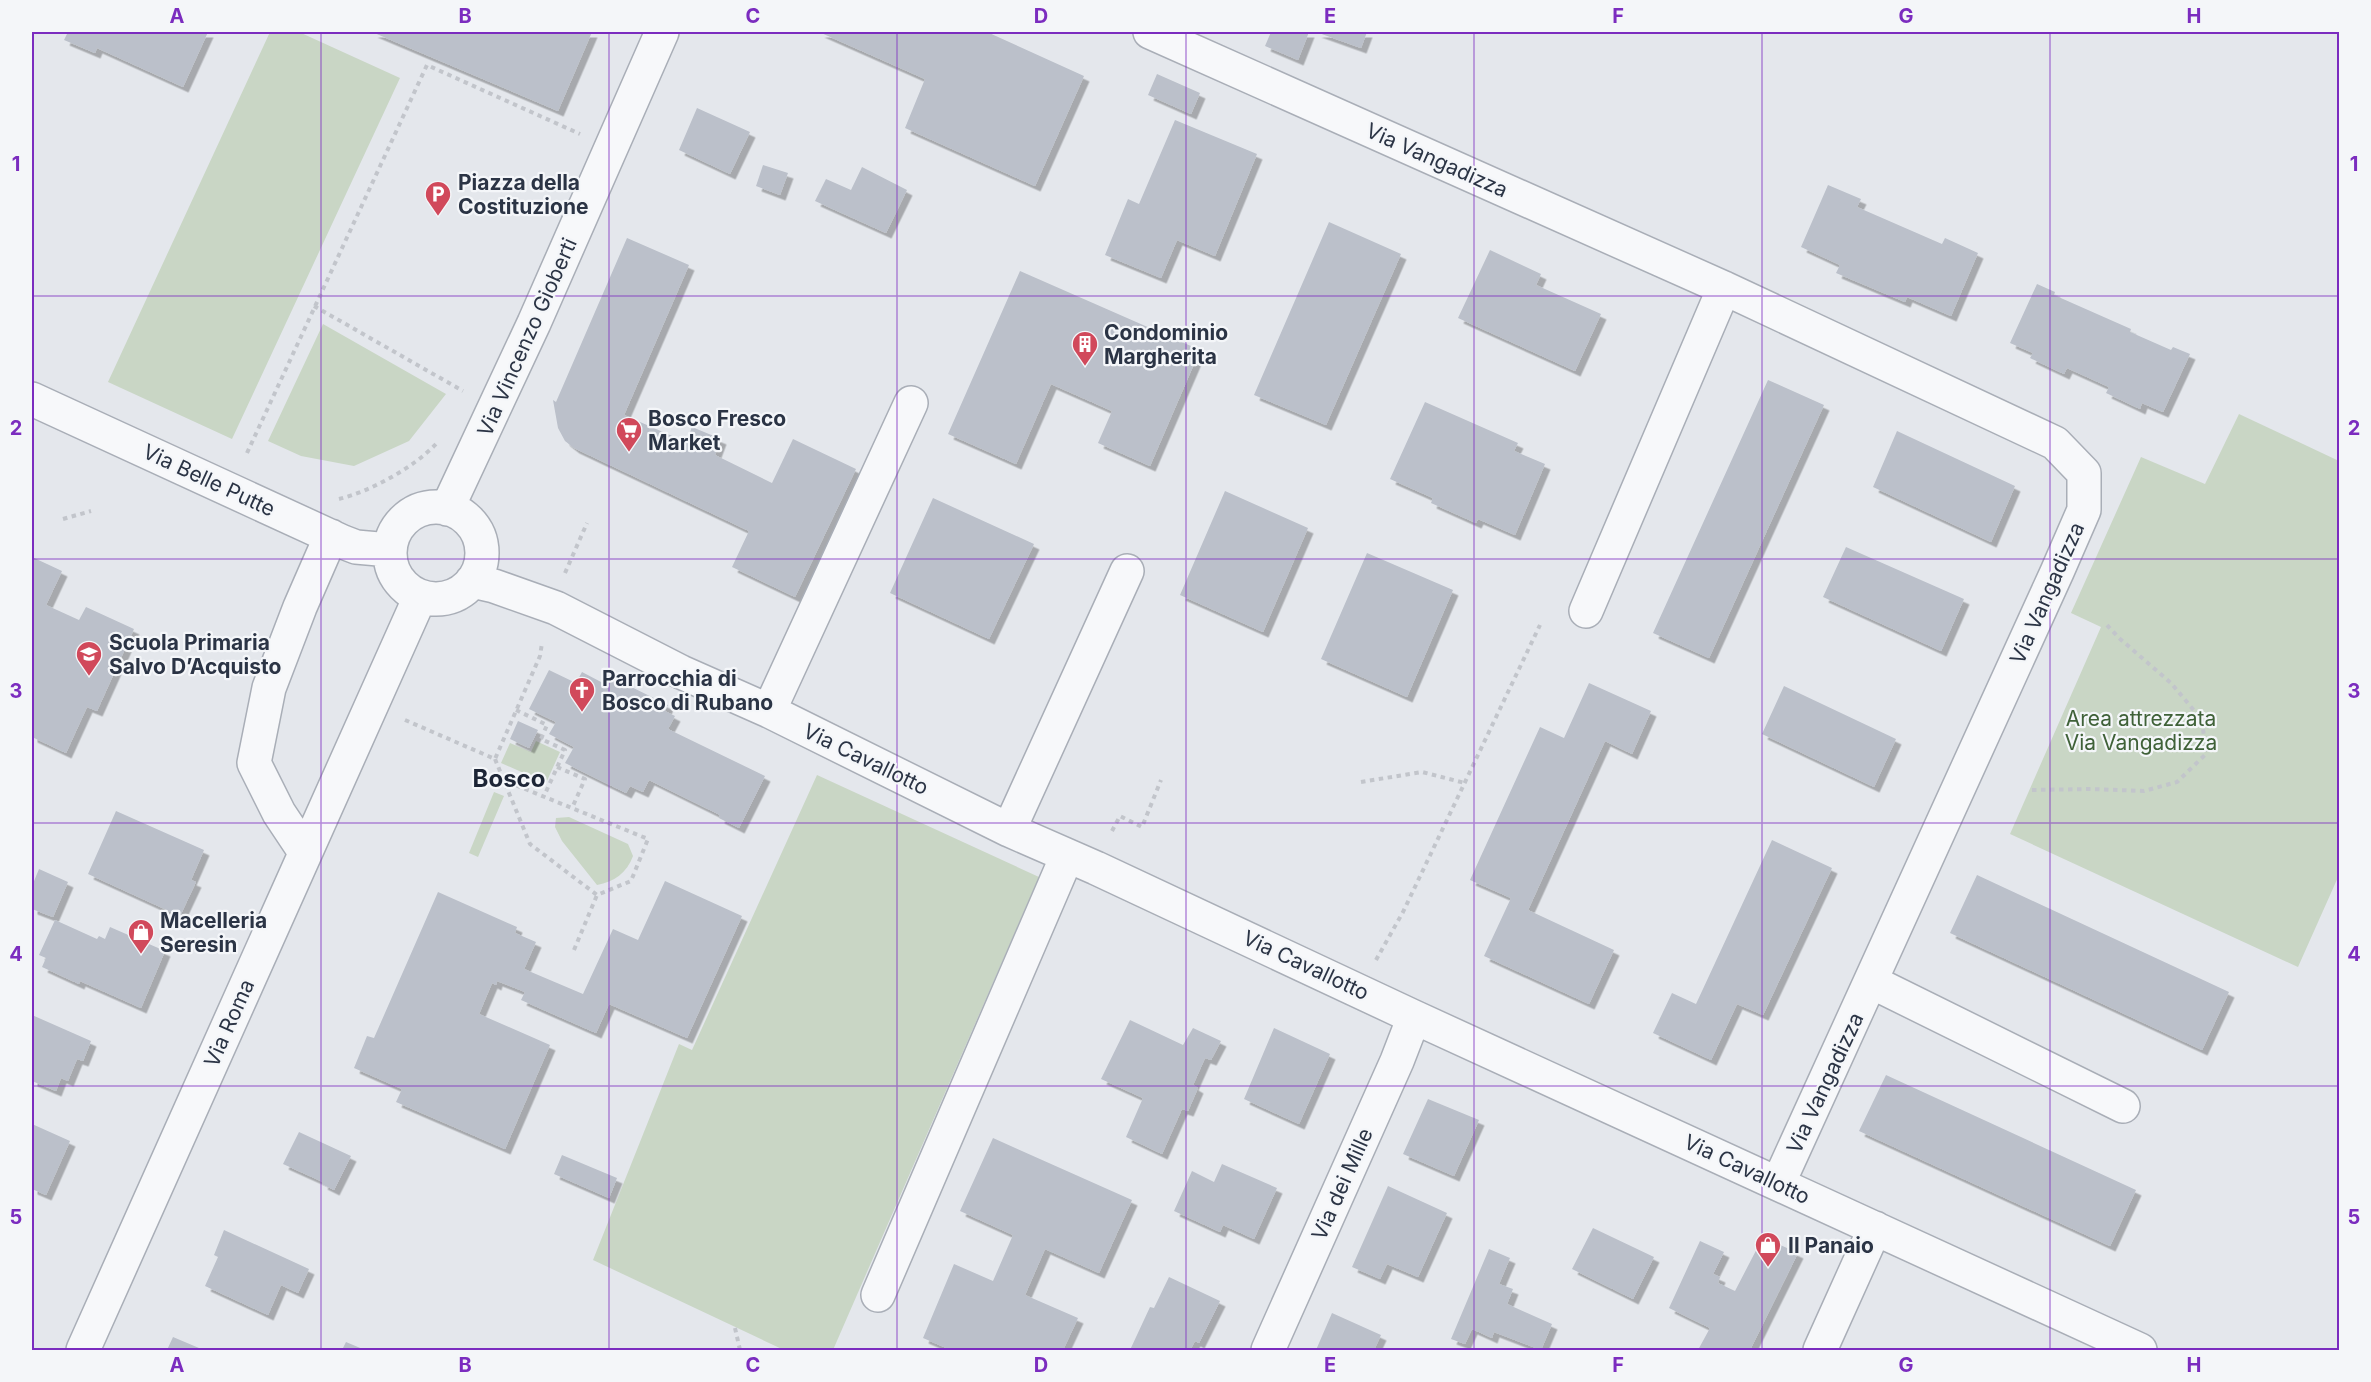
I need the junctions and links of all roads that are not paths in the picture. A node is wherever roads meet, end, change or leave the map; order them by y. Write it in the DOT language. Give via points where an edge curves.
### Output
graph roads {
  1 [pos="662,32"];
  2 [pos="1150,32"];
  3 [pos="1724,288"];
  4 [pos="32,399"];
  5 [pos="911,404"];
  6 [pos="447,509"];
  7 [pos="331,536"];
  8 [pos="390,550"];
  9 [pos="1127,570"];
  10 [pos="472,581"];
  11 [pos="420,597"];
  12 [pos="1586,611"];
  13 [pos="769,711"];
  14 [pos="1009,830"];
  15 [pos="305,852"];
  16 [pos="1067,856"];
  17 [pos="1872,982"];
  18 [pos="1414,1017"];
  19 [pos="2124,1106"];
  20 [pos="1778,1184"];
  21 [pos="1875,1228"];
  22 [pos="878,1295"];
  23 [pos="83,1350"];
  24 [pos="1268,1350"];
  25 [pos="1820,1350"];
  26 [pos="2140,1350"];
  1 -- 6 [label="street, Via Vincenzo Gioberti" via="530,333"];
  2 -- 3 [label="street, Via Vangadizza"];
  3 -- 12 [label="street"];
  3 -- 17 [label="street, Via Vangadizza" via="2055,442 2084,473 2084,510"];
  4 -- 7 [label="street, Via Belle Putte"];
  5 -- 13 [label="street"];
  6 -- 8 [label="street" via="434,507 409,516 392,537"];
  6 -- 10 [label="street" via="461,515 479,538 482,553"];
  7 -- 8 [label="street, Via Belle Putte" via="356,547"];
  7 -- 15 [label="street" via="269,688 254,763 279,813"];
  8 -- 11 [label="street" via="397,578"];
  9 -- 14 [label="street"];
  10 -- 11 [label="street" via="462,592 448,597"];
  10 -- 13 [label="street, Via Cavallotto" via="555,608 681,672"];
  11 -- 15 [label="street, Via Roma"];
  13 -- 14 [label="street, Via Cavallotto"];
  14 -- 16 [label="street, Via Cavallotto"];
  15 -- 23 [label="street, Via Roma"];
  16 -- 18 [label="street, Via Cavallotto"];
  16 -- 22 [label="street"];
  17 -- 19 [label="street"];
  17 -- 20 [label="street, Via Vangadizza"];
  18 -- 20 [label="street, Via Cavallotto"];
  18 -- 24 [label="street, Via dei Mille"];
  20 -- 21 [label="street, Via Cavallotto"];
  21 -- 25 [label="street"];
  21 -- 26 [label="street, Via Cavallotto"];
}
